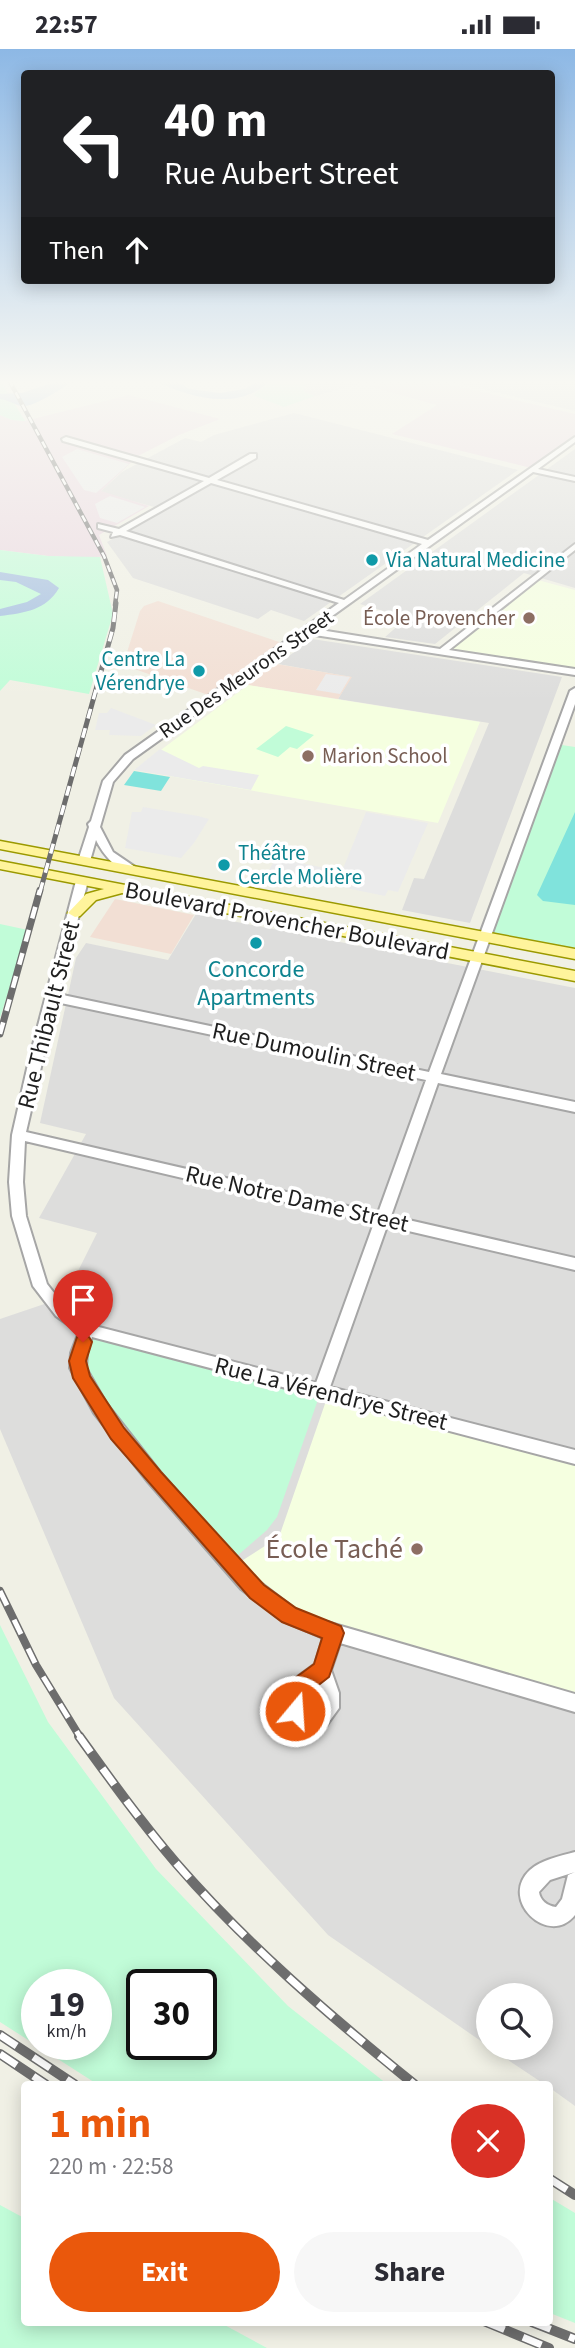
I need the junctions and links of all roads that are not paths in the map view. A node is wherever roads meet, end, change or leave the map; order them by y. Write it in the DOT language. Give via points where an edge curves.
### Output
graph roads {
  1 [pos="198,487"];
  2 [pos="231,487"];
  3 [pos="508,487"];
  4 [pos="101,526"];
  5 [pos="115,534"];
  6 [pos="428,543"];
  7 [pos="575,546"];
  8 [pos="346,603"];
  9 [pos="307,631"];
  10 [pos="441,652"];
  11 [pos="575,672"];
  12 [pos="575,691"];
  13 [pos="93,824"];
  14 [pos="0,845"];
  15 [pos="84,861"];
  16 [pos="0,865"];
  17 [pos="134,871"];
  18 [pos="82,881"];
  19 [pos="122,889"];
  20 [pos="75,912"];
  21 [pos="484,937"];
  22 [pos="575,954"];
  23 [pos="476,957"];
  24 [pos="575,976"];
  25 [pos="52,997"];
  26 [pos="433,1077"];
  27 [pos="575,1107"];
  28 [pos="19,1135"];
  29 [pos="383,1219"];
  30 [pos="575,1264"];
  31 [pos="87,1331"];
  32 [pos="321,1391"];
  33 [pos="575,1457"];
  34 [pos="334,1633"];
  35 [pos="322,1670"];
  36 [pos="575,1703"];
  37 [pos="575,1862"];
  38 [pos="575,1882"];
  1 -- 5 [label="street"];
  2 -- 6 [label="street"];
  3 -- 6 [label="street, Rue Des Meurons Street"];
  4 -- 5 [label="street"];
  5 -- 8 [label="street"];
  6 -- 8 [label="street, Rue Des Meurons Street"];
  7 -- 10 [label="street"];
  8 -- 9 [label="street, Rue Des Meurons Street"];
  9 -- 10 [label="street"];
  9 -- 13 [label="street, Rue Des Meurons Street" via="123,762 108,781"];
  10 -- 11 [label="street"];
  12 -- 21 [label="street"];
  13 -- 15 [label="street, Rue Des Meurons Street"];
  13 -- 17 [label="street" via="108,855"];
  14 -- 15 [label="main road, Boulevard Provencher Boulevard"];
  15 -- 17 [label="main road, Boulevard Provencher Boulevard"];
  15 -- 18 [label="main road, Rue Des Meurons Street"];
  16 -- 18 [label="main road, Boulevard Provencher Boulevard"];
  17 -- 21 [label="main road, Boulevard Provencher Boulevard"];
  18 -- 19 [label="main road, Boulevard Provencher Boulevard"];
  18 -- 20 [label="street, Rue Thibault Street"];
  19 -- 20 [label="main road" via="91,897"];
  19 -- 23 [label="main road, Boulevard Provencher Boulevard"];
  20 -- 25 [label="street, Rue Thibault Street"];
  21 -- 22 [label="main road, Boulevard Provencher Boulevard"];
  21 -- 23 [label="street"];
  23 -- 24 [label="main road, Boulevard Provencher Boulevard"];
  23 -- 26 [label="street"];
  25 -- 26 [label="street, Rue Dumoulin Street"];
  25 -- 28 [label="street, Rue Thibault Street"];
  26 -- 27 [label="street, Rue Dumoulin Street"];
  26 -- 29 [label="street"];
  28 -- 29 [label="street, Rue Notre Dame Street"];
  28 -- 31 [label="street, Rue Thibault Street" via="19,1216 37,1277 52,1304"];
  29 -- 30 [label="street, Rue Notre Dame Street"];
  29 -- 32 [label="street"];
  31 -- 32 [label="street, Rue La Vérendrye Street"];
  31 -- 34 [label="street" via="78,1368 100,1408 154,1477 247,1583 305,1623"];
  32 -- 33 [label="street, Rue La Vérendrye Street"];
  34 -- 35 [label="street"];
  34 -- 36 [label="street"];
  37 -- 38 [label="street" via="537,1877 530,1885 530,1901 542,1914 559,1918 571,1904"];
}
